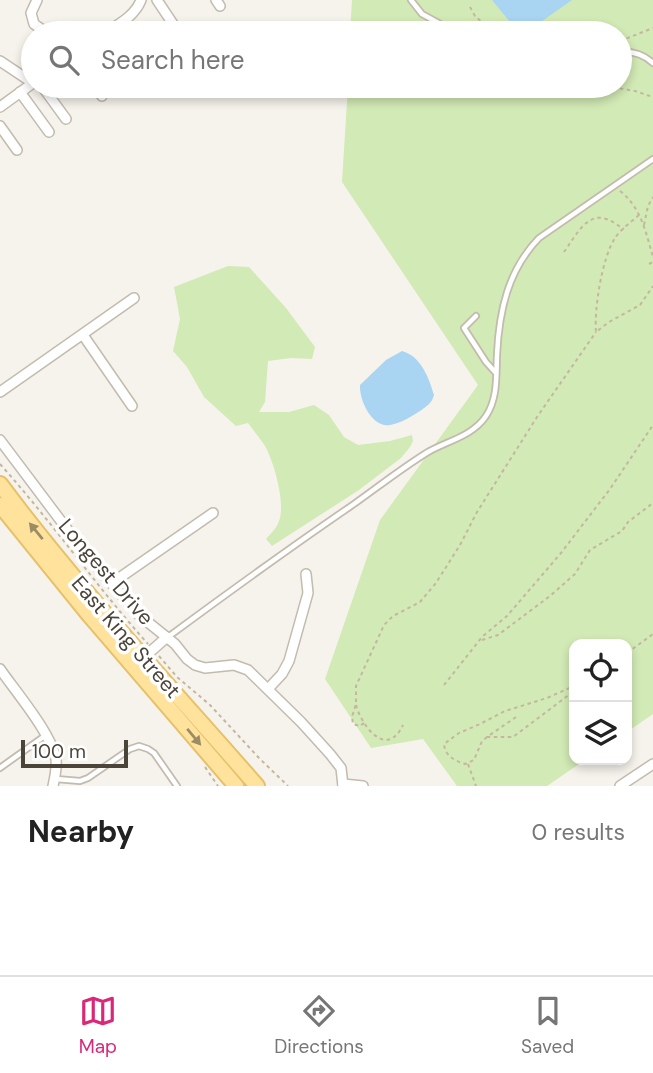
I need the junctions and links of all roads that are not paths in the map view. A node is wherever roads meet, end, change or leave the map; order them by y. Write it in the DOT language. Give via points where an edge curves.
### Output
graph roads {
  1 [pos="37,0"];
  2 [pos="141,0"];
  3 [pos="157,0"];
  4 [pos="411,0"];
  5 [pos="33,21"];
  6 [pos="125,21"];
  7 [pos="171,21"];
  8 [pos="435,21"];
  9 [pos="632,53"];
  10 [pos="0,61"];
  11 [pos="653,63"];
  12 [pos="21,75"];
  13 [pos="20,92"];
  14 [pos="24,98"];
  15 [pos="51,98"];
  16 [pos="0,107"];
  17 [pos="66,119"];
  18 [pos="0,126"];
  19 [pos="48,132"];
  20 [pos="17,150"];
  21 [pos="653,159"];
  22 [pos="134,298"];
  23 [pos="476,316"];
  24 [pos="83,335"];
  25 [pos="496,373"];
  26 [pos="0,392"];
  27 [pos="132,405"];
  28 [pos="0,440"];
  29 [pos="0,484"];
  30 [pos="0,505"];
  31 [pos="213,513"];
  32 [pos="306,574"];
  33 [pos="112,583"];
  34 [pos="167,637"];
  35 [pos="143,658"];
  36 [pos="0,669"];
  37 [pos="268,689"];
  38 [pos="47,734"];
  39 [pos="653,764"];
  40 [pos="0,768"];
  41 [pos="54,783"];
  42 [pos="343,785"];
  43 [pos="177,786"];
  44 [pos="236,786"];
  45 [pos="257,786"];
  46 [pos="363,786"];
  47 [pos="620,786"];
  1 -- 5 [label="street" via="31,13"];
  2 -- 6 [label="street"];
  3 -- 7 [label="street"];
  4 -- 8 [label="lane"];
  9 -- 11 [label="lane"];
  10 -- 12 [label="street"];
  13 -- 16 [label="street"];
  14 -- 19 [label="street"];
  15 -- 17 [label="street"];
  18 -- 20 [label="street"];
  21 -- 25 [label="lane" via="530,247 505,296"];
  22 -- 24 [label="street"];
  23 -- 25 [label="lane" via="464,328"];
  24 -- 26 [label="street"];
  24 -- 27 [label="street"];
  25 -- 34 [label="lane" via="493,404 475,429 429,452"];
  28 -- 33 [label="street, Longest Drive"];
  35 -- 29 [label="main road, East King Street, one-way"];
  30 -- 35 [label="main road, East King Street" via="90,616"];
  31 -- 33 [label="street"];
  32 -- 37 [label="street" via="308,593 289,661"];
  33 -- 34 [label="street, Longest Drive" via="139,615"];
  34 -- 35 [label="street"];
  34 -- 37 [label="street, Longest Drive" via="195,665 234,665"];
  35 -- 44 [label="main road, East King Street, one-way"];
  35 -- 45 [label="main road, East King Street"];
  36 -- 38 [label="street"];
  37 -- 42 [label="street, Longest Drive" via="341,768"];
  38 -- 40 [label="lane"];
  38 -- 41 [label="street" via="56,760"];
  39 -- 47 [label="street"];
  41 -- 43 [label="lane" via="88,778 139,746 154,753"];
  42 -- 46 [label="street"];
}
